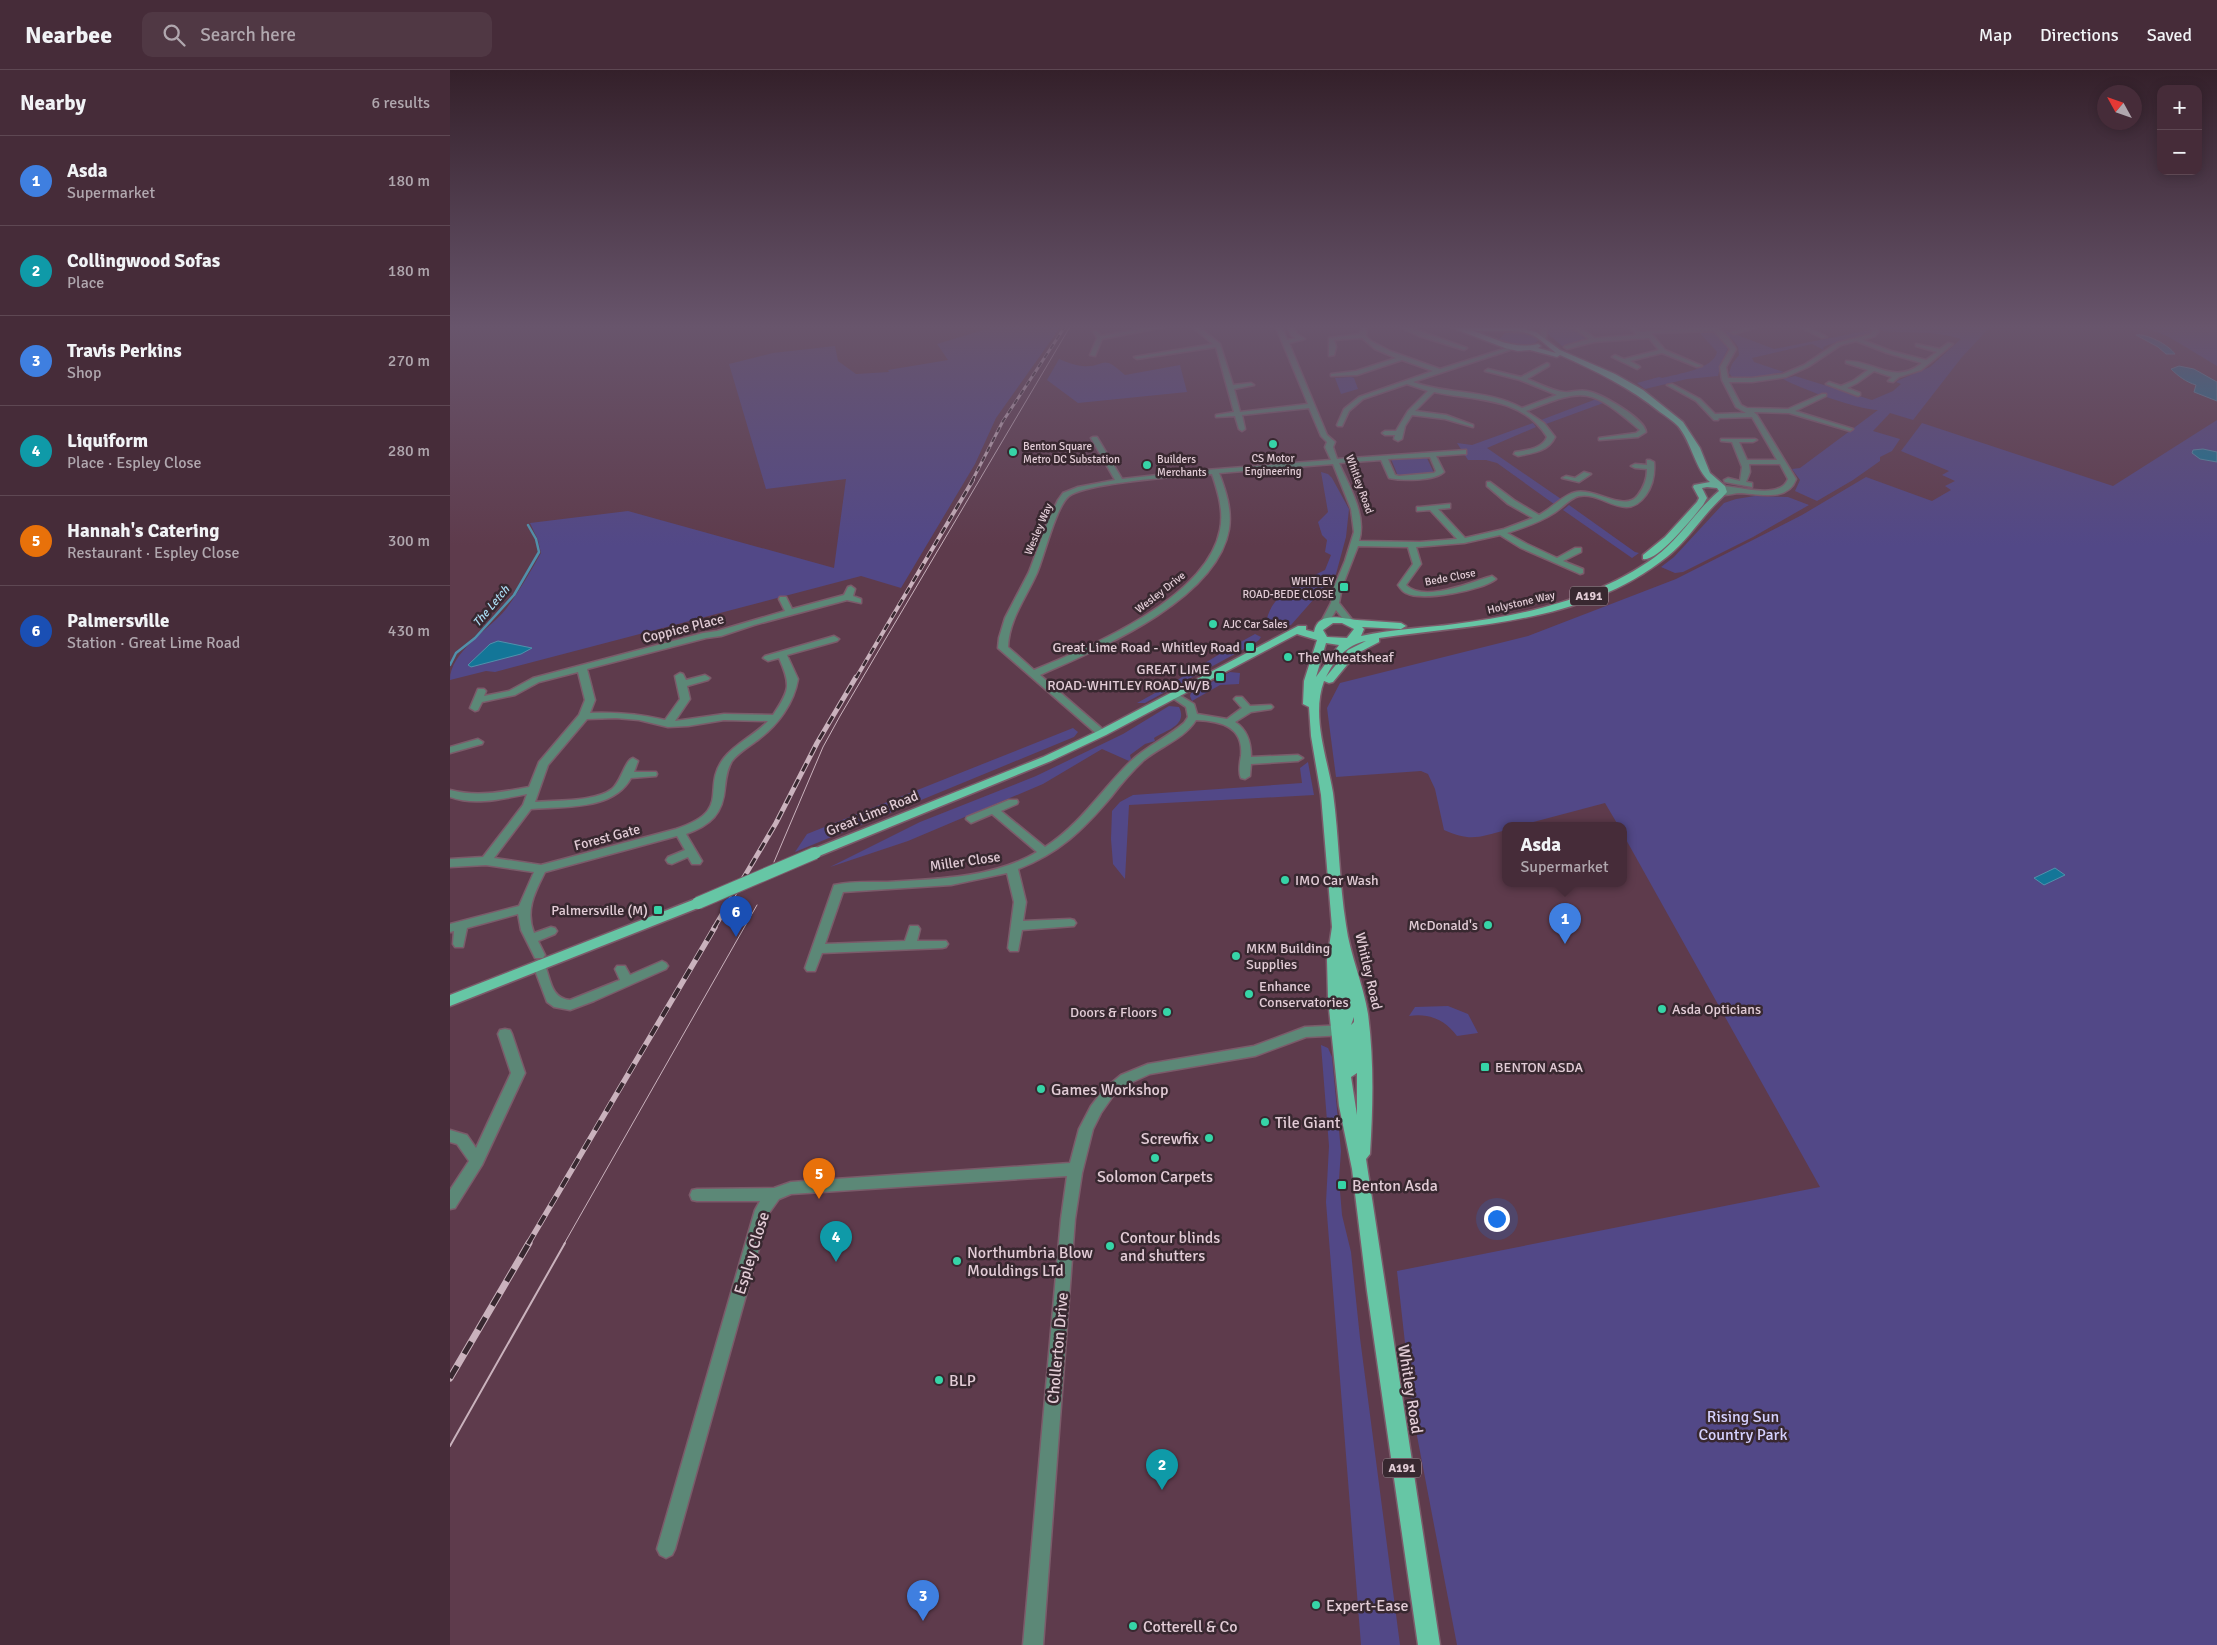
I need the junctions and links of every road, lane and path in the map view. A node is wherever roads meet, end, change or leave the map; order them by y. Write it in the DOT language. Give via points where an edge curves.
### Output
graph roads {
  1 [pos="1233,398"];
  2 [pos="1308,398"];
  3 [pos="1360,398"];
  4 [pos="1423,398"];
  5 [pos="1499,398"];
  6 [pos="1551,398"];
  7 [pos="1604,398"];
  8 [pos="1644,398"];
  9 [pos="1648,398"];
  10 [pos="1695,398"];
  11 [pos="1734,398"];
  12 [pos="1816,398"];
  13 [pos="1311,406"];
  14 [pos="1522,410"];
  15 [pos="1746,410"];
  16 [pos="1789,411"];
  17 [pos="1412,413"];
  18 [pos="1237,414"];
  19 [pos="1754,415"];
  20 [pos="1218,416"];
  21 [pos="1340,425"];
  22 [pos="1471,426"];
  23 [pos="1242,429"];
  24 [pos="1850,429"];
  25 [pos="1603,431"];
  26 [pos="1385,433"];
  27 [pos="1095,438"];
  28 [pos="1610,438"];
  29 [pos="1601,439"];
  30 [pos="1722,440"];
  31 [pos="1734,440"];
  32 [pos="1753,440"];
  33 [pos="1463,452"];
  34 [pos="1432,454"];
  35 [pos="1533,456"];
  36 [pos="1384,458"];
  37 [pos="1336,462"];
  38 [pos="1744,462"];
  39 [pos="1781,462"];
  40 [pos="1636,466"];
  41 [pos="1215,472"];
  42 [pos="1586,474"];
  43 [pos="1566,478"];
  44 [pos="1576,480"];
  45 [pos="1728,480"];
  46 [pos="1120,482"];
  47 [pos="1699,483"];
  48 [pos="1754,486"];
  49 [pos="1740,487"];
  50 [pos="1486,491"];
  51 [pos="1721,491"];
  52 [pos="1585,492"];
  53 [pos="1447,506"];
  54 [pos="1420,508"];
  55 [pos="1432,508"];
  56 [pos="1539,518"];
  57 [pos="1500,532"];
  58 [pos="1463,540"];
  59 [pos="1354,543"];
  60 [pos="1411,545"];
  61 [pos="1578,550"];
  62 [pos="1558,560"];
  63 [pos="1580,571"];
  64 [pos="1492,579"];
  65 [pos="783,599"];
  66 [pos="858,601"];
  67 [pos="1334,603"];
  68 [pos="790,613"];
  69 [pos="1351,622"];
  70 [pos="1323,623"];
  71 [pos="1294,631"];
  72 [pos="1399,633"];
  73 [pos="1322,637"];
  74 [pos="834,639"];
  75 [pos="1350,640"];
  76 [pos="782,654"];
  77 [pos="768,658"];
  78 [pos="582,668"];
  79 [pos="1033,674"];
  80 [pos="705,678"];
  81 [pos="1174,695"];
  82 [pos="478,699"];
  83 [pos="1239,699"];
  84 [pos="1268,708"];
  85 [pos="1248,709"];
  86 [pos="584,716"];
  87 [pos="1193,717"];
  88 [pos="774,718"];
  89 [pos="1315,720"];
  90 [pos="1228,722"];
  91 [pos="668,724"];
  92 [pos="1102,733"];
  93 [pos="478,742"];
  94 [pos="450,750"];
  95 [pos="1298,758"];
  96 [pos="1244,761"];
  97 [pos="634,762"];
  98 [pos="652,774"];
  99 [pos="628,776"];
  100 [pos="1245,776"];
  101 [pos="534,790"];
  102 [pos="450,793"];
  103 [pos="1013,802"];
  104 [pos="528,806"];
  105 [pos="994,810"];
  106 [pos="970,820"];
  107 [pos="680,832"];
  108 [pos="1045,852"];
  109 [pos="672,860"];
  110 [pos="486,861"];
  111 [pos="450,863"];
  112 [pos="1012,869"];
  113 [pos="541,870"];
  114 [pos="523,910"];
  115 [pos="1070,923"];
  116 [pos="1017,926"];
  117 [pos="456,927"];
  118 [pos="1339,927"];
  119 [pos="914,929"];
  120 [pos="551,930"];
  121 [pos="530,939"];
  122 [pos="1342,941"];
  123 [pos="459,944"];
  124 [pos="942,944"];
  125 [pos="910,945"];
  126 [pos="1014,948"];
  127 [pos="817,950"];
  128 [pos="539,960"];
  129 [pos="662,966"];
  130 [pos="811,968"];
  131 [pos="621,969"];
  132 [pos="627,982"];
  133 [pos="450,1001"];
  134 [pos="1353,1030"];
  135 [pos="505,1034"];
  136 [pos="450,1136"];
  137 [pos="477,1161"];
  138 [pos="1360,1169"];
  139 [pos="1075,1170"];
  140 [pos="774,1194"];
  141 [pos="697,1195"];
  142 [pos="450,1203"];
  143 [pos="666,1549"];
  144 [pos="1033,1645"];
  145 [pos="1429,1645"];
  1 -- 18 [label="street"];
  2 -- 13 [label="street, Whitley Road"];
  3 -- 21 [label="street" via="1344,407"];
  4 -- 17 [label="street"];
  5 -- 14 [label="street"];
  6 -- 14 [label="street"];
  7 -- 28 [label="street" via="1643,429 1638,435"];
  8 -- 47 [label="main road" via="1676,426 1686,440 1692,450"];
  9 -- 51 [label="main road" via="1667,412 1690,438 1706,474"];
  10 -- 19 [label="street" via="1714,417"];
  11 -- 15 [label="street" via="1738,406"];
  12 -- 16 [label="street"];
  13 -- 18 [label="street"];
  13 -- 37 [label="street, Whitley Road" via="1324,436 1331,442 1329,447"];
  14 -- 35 [label="street" via="1551,437 1544,447 1522,453"];
  15 -- 16 [label="street"];
  15 -- 19 [label="street"];
  16 -- 24 [label="street"];
  17 -- 22 [label="street" via="1446,417"];
  17 -- 26 [label="street" via="1398,436"];
  18 -- 20 [label="street"];
  18 -- 23 [label="street"];
  19 -- 39 [label="street"];
  25 -- 28 [label="street"];
  27 -- 46 [label="street"];
  28 -- 29 [label="street"];
  30 -- 31 [label="street"];
  31 -- 32 [label="street"];
  31 -- 38 [label="street"];
  33 -- 34 [label="street, Wesley Way"];
  34 -- 36 [label="street, Wesley Way"];
  34 -- 36 [label="street" via="1440,472 1436,475 1392,476"];
  36 -- 37 [label="street, Wesley Way"];
  37 -- 41 [label="street, Wesley Way"];
  37 -- 59 [label="street, Whitley Road" via="1357,516 1358,532"];
  38 -- 39 [label="street"];
  38 -- 49 [label="street" via="1746,477"];
  39 -- 49 [label="street" via="1792,479 1791,485 1764,493"];
  40 -- 52 [label="street" via="1650,464 1649,483 1640,499 1633,503 1620,504"];
  41 -- 46 [label="street, Wesley Way"];
  41 -- 79 [label="street, Wesley Drive" via="1225,499 1224,532 1213,558 1201,574 1151,617"];
  42 -- 44 [label="street"];
  43 -- 44 [label="street"];
  44 -- 52 [label="street"];
  45 -- 49 [label="street"];
  46 -- 79 [label="street, Wesley Way" via="1075,490 1058,508 1033,572 1003,634 1003,648"];
  47 -- 51 [label="main road"];
  47 -- 69 [label="main road, Holystone Way / A191" via="1703,498 1700,503 1656,550 1622,572 1585,589 1544,603 1474,619 1402,626"];
  48 -- 49 [label="street"];
  49 -- 51 [label="street"];
  50 -- 56 [label="street" via="1493,486 1518,507"];
  51 -- 72 [label="main road, Holystone Way / A191" via="1674,546 1613,586 1558,606 1507,619"];
  52 -- 56 [label="street" via="1573,495"];
  53 -- 55 [label="street"];
  54 -- 55 [label="street"];
  55 -- 58 [label="street"];
  56 -- 57 [label="street"];
  57 -- 58 [label="street"];
  57 -- 62 [label="street"];
  58 -- 60 [label="street"];
  59 -- 60 [label="street"];
  59 -- 67 [label="street, Whitley Road"];
  60 -- 64 [label="street, Bede Close" via="1417,564 1402,585 1409,592 1439,593"];
  61 -- 62 [label="street"];
  62 -- 63 [label="street"];
  65 -- 68 [label="street"];
  66 -- 68 [label="street, Coppice Place" via="849,593"];
  67 -- 69 [label="street"];
  67 -- 70 [label="street, Whitley Road"];
  68 -- 78 [label="street, Coppice Place"];
  69 -- 70 [label="main road, A191"];
  69 -- 75 [label="main road" via="1357,626 1358,632"];
  70 -- 71 [label="main road, Great Lime Road"];
  70 -- 73 [label="main road, A191" via="1318,630"];
  71 -- 73 [label="main road"];
  71 -- 81 [label="main road, Great Lime Road"];
  72 -- 75 [label="main road, Holystone Way / A191"];
  72 -- 89 [label="main road" via="1366,644 1343,660 1328,680"];
  73 -- 75 [label="main road, A191" via="1337,642"];
  73 -- 89 [label="main road, Whitley Road / A191" via="1307,689 1308,705"];
  74 -- 76 [label="street" via="822,647"];
  75 -- 89 [label="main road, Whitley Road / A191" via="1328,665 1318,685 1314,702"];
  76 -- 77 [label="street"];
  76 -- 88 [label="street, Forest Gate" via="793,683"];
  78 -- 82 [label="street, Coppice Place" via="533,682 512,692"];
  78 -- 86 [label="street" via="590,700"];
  79 -- 92 [label="street, Wesley Way"];
  80 -- 91 [label="street" via="681,680 685,699"];
  81 -- 87 [label="street" via="1191,706"];
  81 -- 92 [label="main road, Great Lime Road"];
  83 -- 85 [label="street"];
  84 -- 85 [label="street"];
  85 -- 90 [label="street"];
  86 -- 91 [label="street" via="616,715"];
  86 -- 101 [label="street" via="543,764"];
  87 -- 90 [label="street"];
  87 -- 108 [label="street, Miller Close" via="1180,732 1136,762 1076,828"];
  88 -- 91 [label="street" via="733,717"];
  88 -- 107 [label="street, Forest Gate" via="725,764 711,815"];
  89 -- 118 [label="main road, Whitley Road / A191" via="1328,802"];
  90 -- 96 [label="street" via="1244,740"];
  92 -- 128 [label="main road, Great Lime Road, bridge" via="1047,759 698,903"];
  93 -- 94 [label="street"];
  95 -- 96 [label="street"];
  96 -- 100 [label="street"];
  97 -- 99 [label="street"];
  98 -- 99 [label="street"];
  99 -- 104 [label="street" via="621,788 602,798"];
  101 -- 102 [label="street" via="472,798"];
  101 -- 104 [label="street"];
  103 -- 105 [label="street"];
  104 -- 110 [label="street"];
  105 -- 106 [label="street"];
  105 -- 108 [label="street"];
  107 -- 109 [label="street" via="693,856"];
  107 -- 113 [label="street, Forest Gate"];
  108 -- 112 [label="street, Miller Close"];
  110 -- 111 [label="street, Forest Gate"];
  110 -- 113 [label="street, Forest Gate"];
  112 -- 116 [label="street" via="1020,902"];
  112 -- 127 [label="street, Miller Close" via="982,876 838,888"];
  113 -- 114 [label="street"];
  114 -- 117 [label="street"];
  114 -- 121 [label="street" via="524,926"];
  115 -- 116 [label="street"];
  116 -- 126 [label="street"];
  117 -- 123 [label="street"];
  118 -- 122 [label="main road, Whitley Road / A191"];
  118 -- 134 [label="main road, Whitley Road / A191" via="1334,960"];
  119 -- 125 [label="street"];
  120 -- 121 [label="street"];
  121 -- 128 [label="street"];
  122 -- 134 [label="main road, Whitley Road / A191" via="1357,993"];
  122 -- 134 [label="main road, A191" via="1346,1024"];
  124 -- 125 [label="street"];
  125 -- 127 [label="street"];
  127 -- 130 [label="street, Miller Close"];
  128 -- 132 [label="street" via="551,999 559,1004 570,1005"];
  128 -- 133 [label="main road, Great Lime Road"];
  129 -- 132 [label="street"];
  131 -- 132 [label="street"];
  134 -- 138 [label="main road, Whitley Road / A191" via="1347,1106"];
  134 -- 138 [label="main road, Whitley Road / A191" via="1365,1060 1365,1115"];
  134 -- 139 [label="street, Chollerton Drive" via="1305,1032 1265,1049 1131,1074 1109,1090 1092,1114"];
  135 -- 137 [label="street" via="518,1073"];
  136 -- 137 [label="street" via="462,1139"];
  137 -- 142 [label="street"];
  138 -- 145 [label="main road, Whitley Road / A191"];
  139 -- 140 [label="street, Espley Close" via="791,1188"];
  139 -- 144 [label="street, Chollerton Drive" via="1060,1309"];
  140 -- 141 [label="street"];
  140 -- 143 [label="street, Espley Close" via="762,1210"];
}
